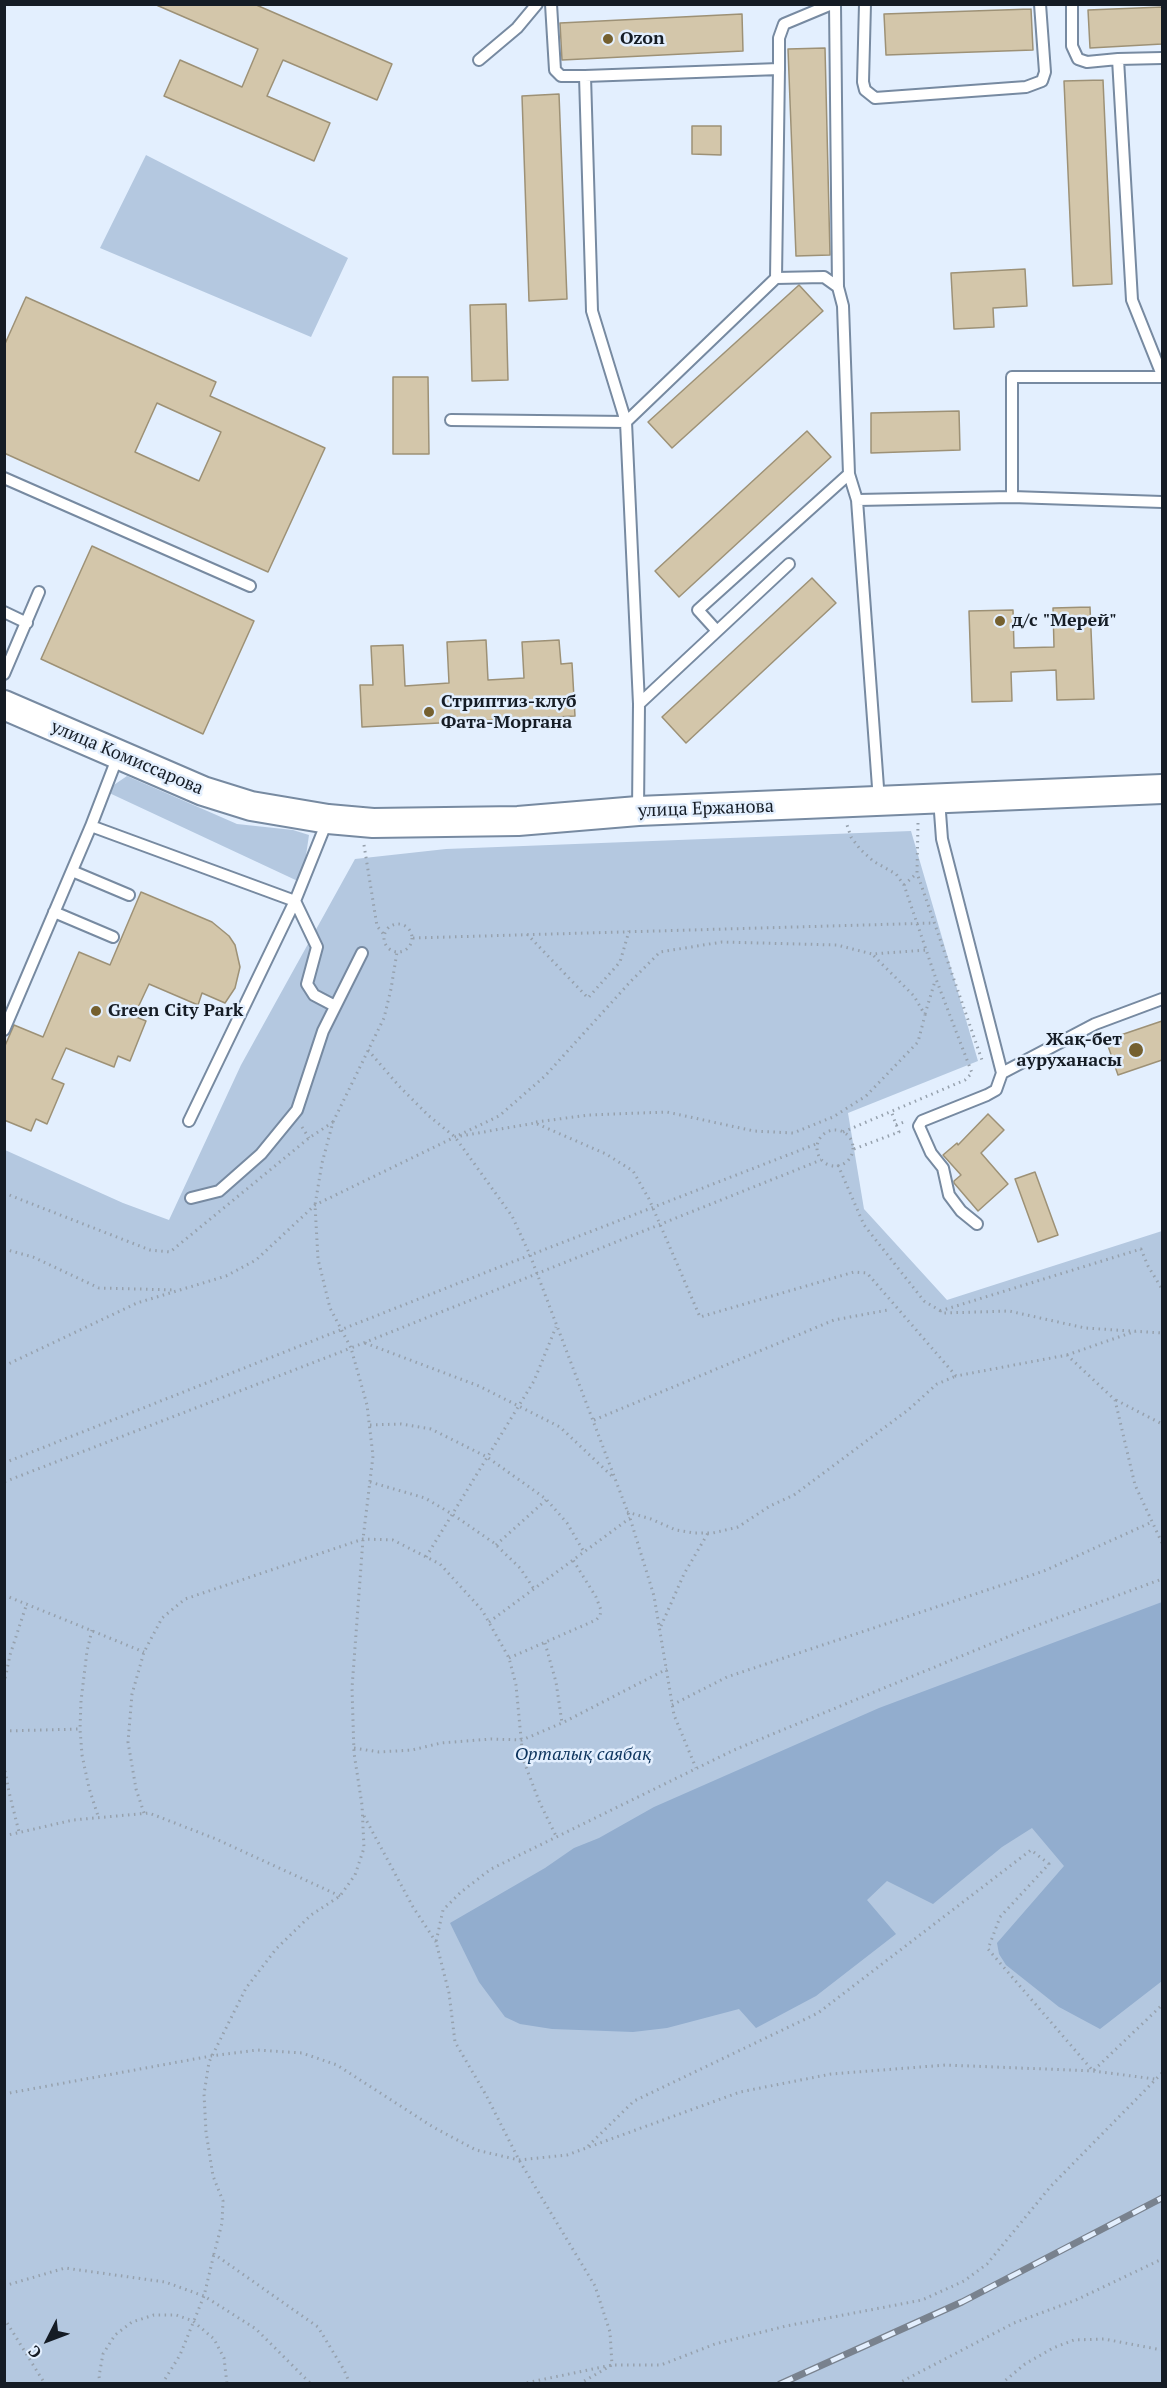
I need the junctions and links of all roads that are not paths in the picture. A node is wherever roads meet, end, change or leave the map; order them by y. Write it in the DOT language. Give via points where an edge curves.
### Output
graph roads {
  1 [pos="537,4"];
  2 [pos="551,4"];
  3 [pos="834,4"];
  4 [pos="866,4"];
  5 [pos="1040,4"];
  6 [pos="1072,4"];
  7 [pos="1162,58"];
  8 [pos="1118,59"];
  9 [pos="478,60"];
  10 [pos="779,69"];
  11 [pos="585,76"];
  12 [pos="776,278"];
  13 [pos="838,287"];
  14 [pos="1162,376"];
  15 [pos="451,420"];
  16 [pos="626,422"];
  17 [pos="849,474"];
  18 [pos="4,478"];
  19 [pos="1012,497"];
  20 [pos="857,500"];
  21 [pos="1162,502"];
  22 [pos="789,564"];
  23 [pos="250,586"];
  24 [pos="39,592"];
  25 [pos="4,612"];
  26 [pos="27,623"];
  27 [pos="717,631"];
  28 [pos="4,674"];
  29 [pos="639,704"];
  30 [pos="4,705"];
  31 [pos="118,755"];
  32 [pos="1162,789"];
  33 [pos="928,799"];
  34 [pos="879,801"];
  35 [pos="251,806"];
  36 [pos="638,811"];
  37 [pos="328,819"];
  38 [pos="91,826"];
  39 [pos="72,871"];
  40 [pos="129,895"];
  41 [pos="295,901"];
  42 [pos="54,912"];
  43 [pos="113,937"];
  44 [pos="362,953"];
  45 [pos="1162,999"];
  46 [pos="336,1006"];
  47 [pos="4,1030"];
  48 [pos="1002,1073"];
  49 [pos="189,1121"];
  50 [pos="191,1198"];
  51 [pos="977,1224"];
  1 -- 9 [label="lane" via="517,28"];
  2 -- 11 [label="lane" via="555,70 561,76"];
  3 -- 10 [label="lane" via="784,24 779,38"];
  3 -- 13 [label="lane"];
  4 -- 5 [label="lane" via="863,82 865,90 875,98 1026,87 1042,81 1045,72"];
  6 -- 8 [label="lane" via="1072,46 1078,59"];
  7 -- 8 [label="lane"];
  8 -- 14 [label="lane" via="1132,300"];
  10 -- 11 [label="lane"];
  10 -- 12 [label="lane"];
  11 -- 16 [label="lane" via="592,311"];
  12 -- 13 [label="lane" via="824,277"];
  12 -- 16 [label="lane"];
  13 -- 17 [label="lane" via="843,306"];
  14 -- 19 [label="lane" via="1012,377"];
  15 -- 16 [label="lane"];
  16 -- 29 [label="lane"];
  17 -- 20 [label="lane"];
  17 -- 27 [label="lane" via="698,609"];
  18 -- 23 [label="lane"];
  19 -- 20 [label="lane"];
  19 -- 21 [label="lane"];
  20 -- 34 [label="lane"];
  22 -- 27 [label="lane"];
  24 -- 26 [label="lane"];
  25 -- 26 [label="lane"];
  26 -- 28 [label="lane"];
  27 -- 29 [label="lane"];
  29 -- 36 [label="lane"];
  30 -- 31 [label="street, улица Комиссарова"];
  31 -- 35 [label="street, улица Комиссарова" via="203,791"];
  31 -- 38 [label="lane"];
  32 -- 33 [label="street, улица Ержанова"];
  33 -- 34 [label="street, улица Ержанова"];
  33 -- 48 [label="lane" via="942,839"];
  34 -- 36 [label="street, улица Ержанова"];
  35 -- 37 [label="street, улица Ержанова"];
  36 -- 37 [label="street, улица Ержанова" via="428,823"];
  37 -- 41 [label="lane"];
  38 -- 39 [label="lane"];
  38 -- 41 [label="lane"];
  39 -- 40 [label="lane"];
  39 -- 42 [label="lane"];
  41 -- 46 [label="lane" via="317,947 307,984 314,995"];
  41 -- 49 [label="lane"];
  42 -- 43 [label="lane"];
  42 -- 47 [label="lane"];
  44 -- 46 [label="lane"];
  45 -- 48 [label="lane" via="1095,1024"];
  46 -- 50 [label="lane" via="323,1031 297,1110 261,1154 219,1191"];
  48 -- 51 [label="lane" via="996,1090 922,1121 919,1126 943,1168 949,1195"];
}
